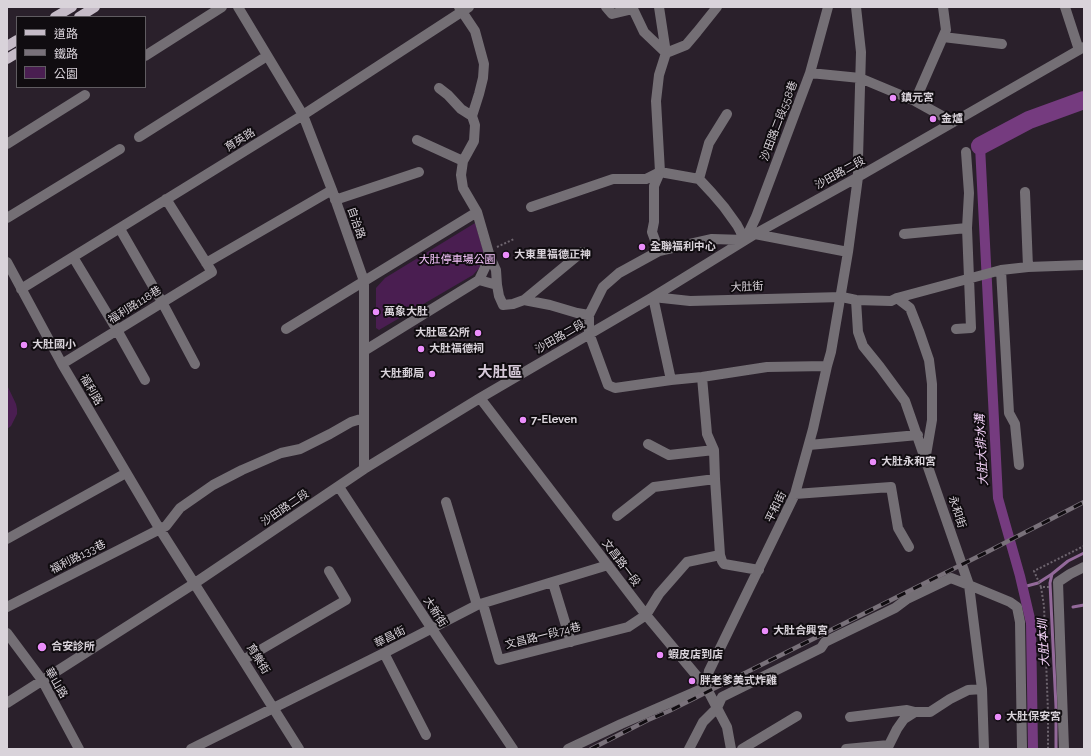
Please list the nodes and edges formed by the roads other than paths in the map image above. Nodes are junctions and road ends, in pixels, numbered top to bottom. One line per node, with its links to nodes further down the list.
1 (72, 7): 13 (main road)
2 (95, 7): 14 (main road)
3 (222, 7): 22 (street)
4 (238, 7): 23 (street, 自治路)
5 (606, 7): 20 (street)
6 (659, 7): 20 (street)
7 (716, 7): 20 (street)
8 (828, 7): 25 (street, 沙田路二段558巷)
9 (856, 7): 26 (street, 平和街)
10 (943, 7): 15 (street)
11 (1065, 7): 19 (street)
12 (463, 9): 31 (street, 育英路); 32 (street)
13 (57, 16)
14 (81, 16)
15 (943, 37): 17 (street); 29 (street)
16 (16, 41): 18 (main road)
17 (1002, 44)
18 (7, 46)
19 (1081, 49): 33 (street, 沙田路二段)
20 (666, 53): 41 (street)
21 (16, 54): 24 (main road)
22 (146, 55)
23 (267, 56): 31 (street, 自治路); 34 (street)
24 (7, 59)
25 (810, 73): 26 (street); 54 (street, 沙田路二段558巷)
26 (860, 78): 29 (street); 42 (street, 平和街)
27 (439, 88): 32 (street)
28 (85, 95): 36 (street)
29 (915, 100): 33 (street)
30 (727, 114): 43 (street)
31 (303, 115): 45 (street, 自治路); 46 (street, 育英路)
32 (472, 116): 39 (street)
33 (954, 122): 42 (street, 沙田路二段)
34 (139, 136)
35 (417, 140): 39 (street)
36 (7, 144)
37 (120, 148): 49 (street)
38 (966, 152): 50 (street)
39 (463, 161): 48 (street)
40 (419, 172): 45 (street)
41 (660, 172): 43 (street); 47 (street); 55 (street)
42 (858, 177): 52 (street, 沙田路二段); 57 (street, 平和街)
43 (699, 180): 54 (street)
44 (1025, 192): 63 (street)
45 (334, 195): 61 (street); 67 (street, 自治路)
46 (166, 199): 51 (street, 育英路); 61 (street)
47 (531, 207)
48 (477, 212): 58 (street); 67 (street)
49 (7, 218)
50 (967, 228): 53 (street); 65 (street)
51 (120, 229): 59 (street, 育英路); 75 (street)
52 (755, 234): 54 (street, 沙田路二段); 57 (street)
53 (904, 234)
54 (745, 240): 55 (street); 71 (street, 沙田路二段)
55 (659, 251): 76 (street)
56 (582, 252): 73 (street)
57 (848, 252): 70 (street, 平和街)
58 (489, 254): 66 (street); 68 (street)
59 (73, 257): 69 (street, 育英路); 79 (street)
60 (7, 262): 69 (street, 福利路)
61 (206, 263): 75 (street, 福利路118巷)
62 (1084, 265): 63 (street)
63 (1028, 267): 64 (street)
64 (1001, 270): 65 (street); 95 (street)
65 (969, 279): 72 (street); 78 (street)
66 (479, 280): 68 (street); 81 (street)
67 (364, 281): 77 (street); 81 (street, 自治路)
68 (497, 285): 73 (street)
69 (22, 289): 82 (street, 福利路)
70 (842, 296): 71 (street, 大肚街); 74 (street); 84 (street, 平和街)
71 (653, 297): 80 (street, 沙田路二段); 87 (street)
72 (897, 298): 74 (street); 94 (street)
73 (524, 300): 76 (street)
74 (856, 300): 90 (street, 永和街)
75 (162, 302): 79 (street, 福利路118巷); 83 (street)
76 (588, 314): 80 (street)
77 (286, 329)
78 (956, 329)
79 (117, 330): 82 (street, 福利路118巷); 86 (street)
80 (589, 333): 87 (street); 88 (street, 沙田路二段)
81 (364, 351): 89 (street, 自治路)
82 (62, 364): 97 (street, 福利路)
83 (195, 364)
84 (826, 366): 85 (street); 92 (street, 平和街)
85 (702, 377): 87 (street); 93 (street)
86 (145, 380)
87 (671, 380)
88 (480, 398): 96 (street, 沙田路二段); 107 (street, 文昌路一段)
89 (364, 418): 96 (street, 自治路); 103 (street)
90 (918, 436): 92 (street); 94 (street, 永和街)
91 (648, 444): 93 (street)
92 (809, 446): 100 (street, 平和街)
93 (714, 450): 98 (street)
94 (926, 457): 113 (street, 永和街)
95 (1019, 464)
96 (364, 469): 99 (street, 沙田路二段)
97 (126, 473): 103 (street, 福利路); 104 (street)
98 (715, 479): 102 (street); 106 (street)
99 (339, 486): 111 (street, 沙田路二段); 117 (street, 大新街)
100 (795, 494): 105 (street); 109 (street, 平和街)
101 (446, 502): 114 (street)
102 (617, 516)
103 (159, 528): 111 (street, 福利路); 115 (street, 福利路133巷)
104 (7, 539)
105 (909, 547)
106 (720, 555): 109 (street); 116 (street)
107 (608, 565): 112 (street, 華昌街); 116 (street, 文昌路一段)
108 (1084, 567): 144 (street)
109 (758, 570): 123 (street, 平和街)
110 (329, 571): 121 (street)
111 (195, 583): 121 (street, 育樂街); 122 (street, 沙田路二段)
112 (553, 583): 114 (street, 華昌街); 119 (street)
113 (969, 585): 124 (street, 永和街); 127 (street); 143 (street)
114 (480, 604): 117 (street, 華昌街); 119 (street, 文昌路一段74巷)
115 (7, 607)
116 (646, 615): 119 (street, 文昌路一段74巷); 123 (street, 文昌路一段)
117 (432, 629): 120 (street, 華昌街); 136 (street, 大新街)
118 (7, 632): 122 (street, 華山路)
119 (571, 642)
120 (384, 653): 126 (street, 華昌街); 131 (street)
121 (244, 660): 126 (street, 育樂街)
122 (42, 680): 125 (street, 沙田路二段); 133 (street, 華山路)
123 (706, 686): 127 (street, 文昌路一段); 137 (street)
124 (982, 689): 128 (street); 142 (street, 永和街)
125 (7, 703)
126 (274, 708): 134 (street, 華昌街); 135 (street, 育樂街)
127 (716, 708): 138 (street); 139 (street, 文昌路一段)
128 (915, 712): 130 (street); 132 (street)
129 (797, 716): 140 (street)
130 (850, 716)
131 (426, 735)
132 (888, 747): 141 (street)
133 (78, 749)
134 (191, 749)
135 (299, 749)
136 (512, 749)
137 (568, 749)
138 (689, 749)
139 (731, 749)
140 (742, 749)
141 (846, 749)
142 (984, 749)
143 (1022, 749)
144 (1064, 749)

